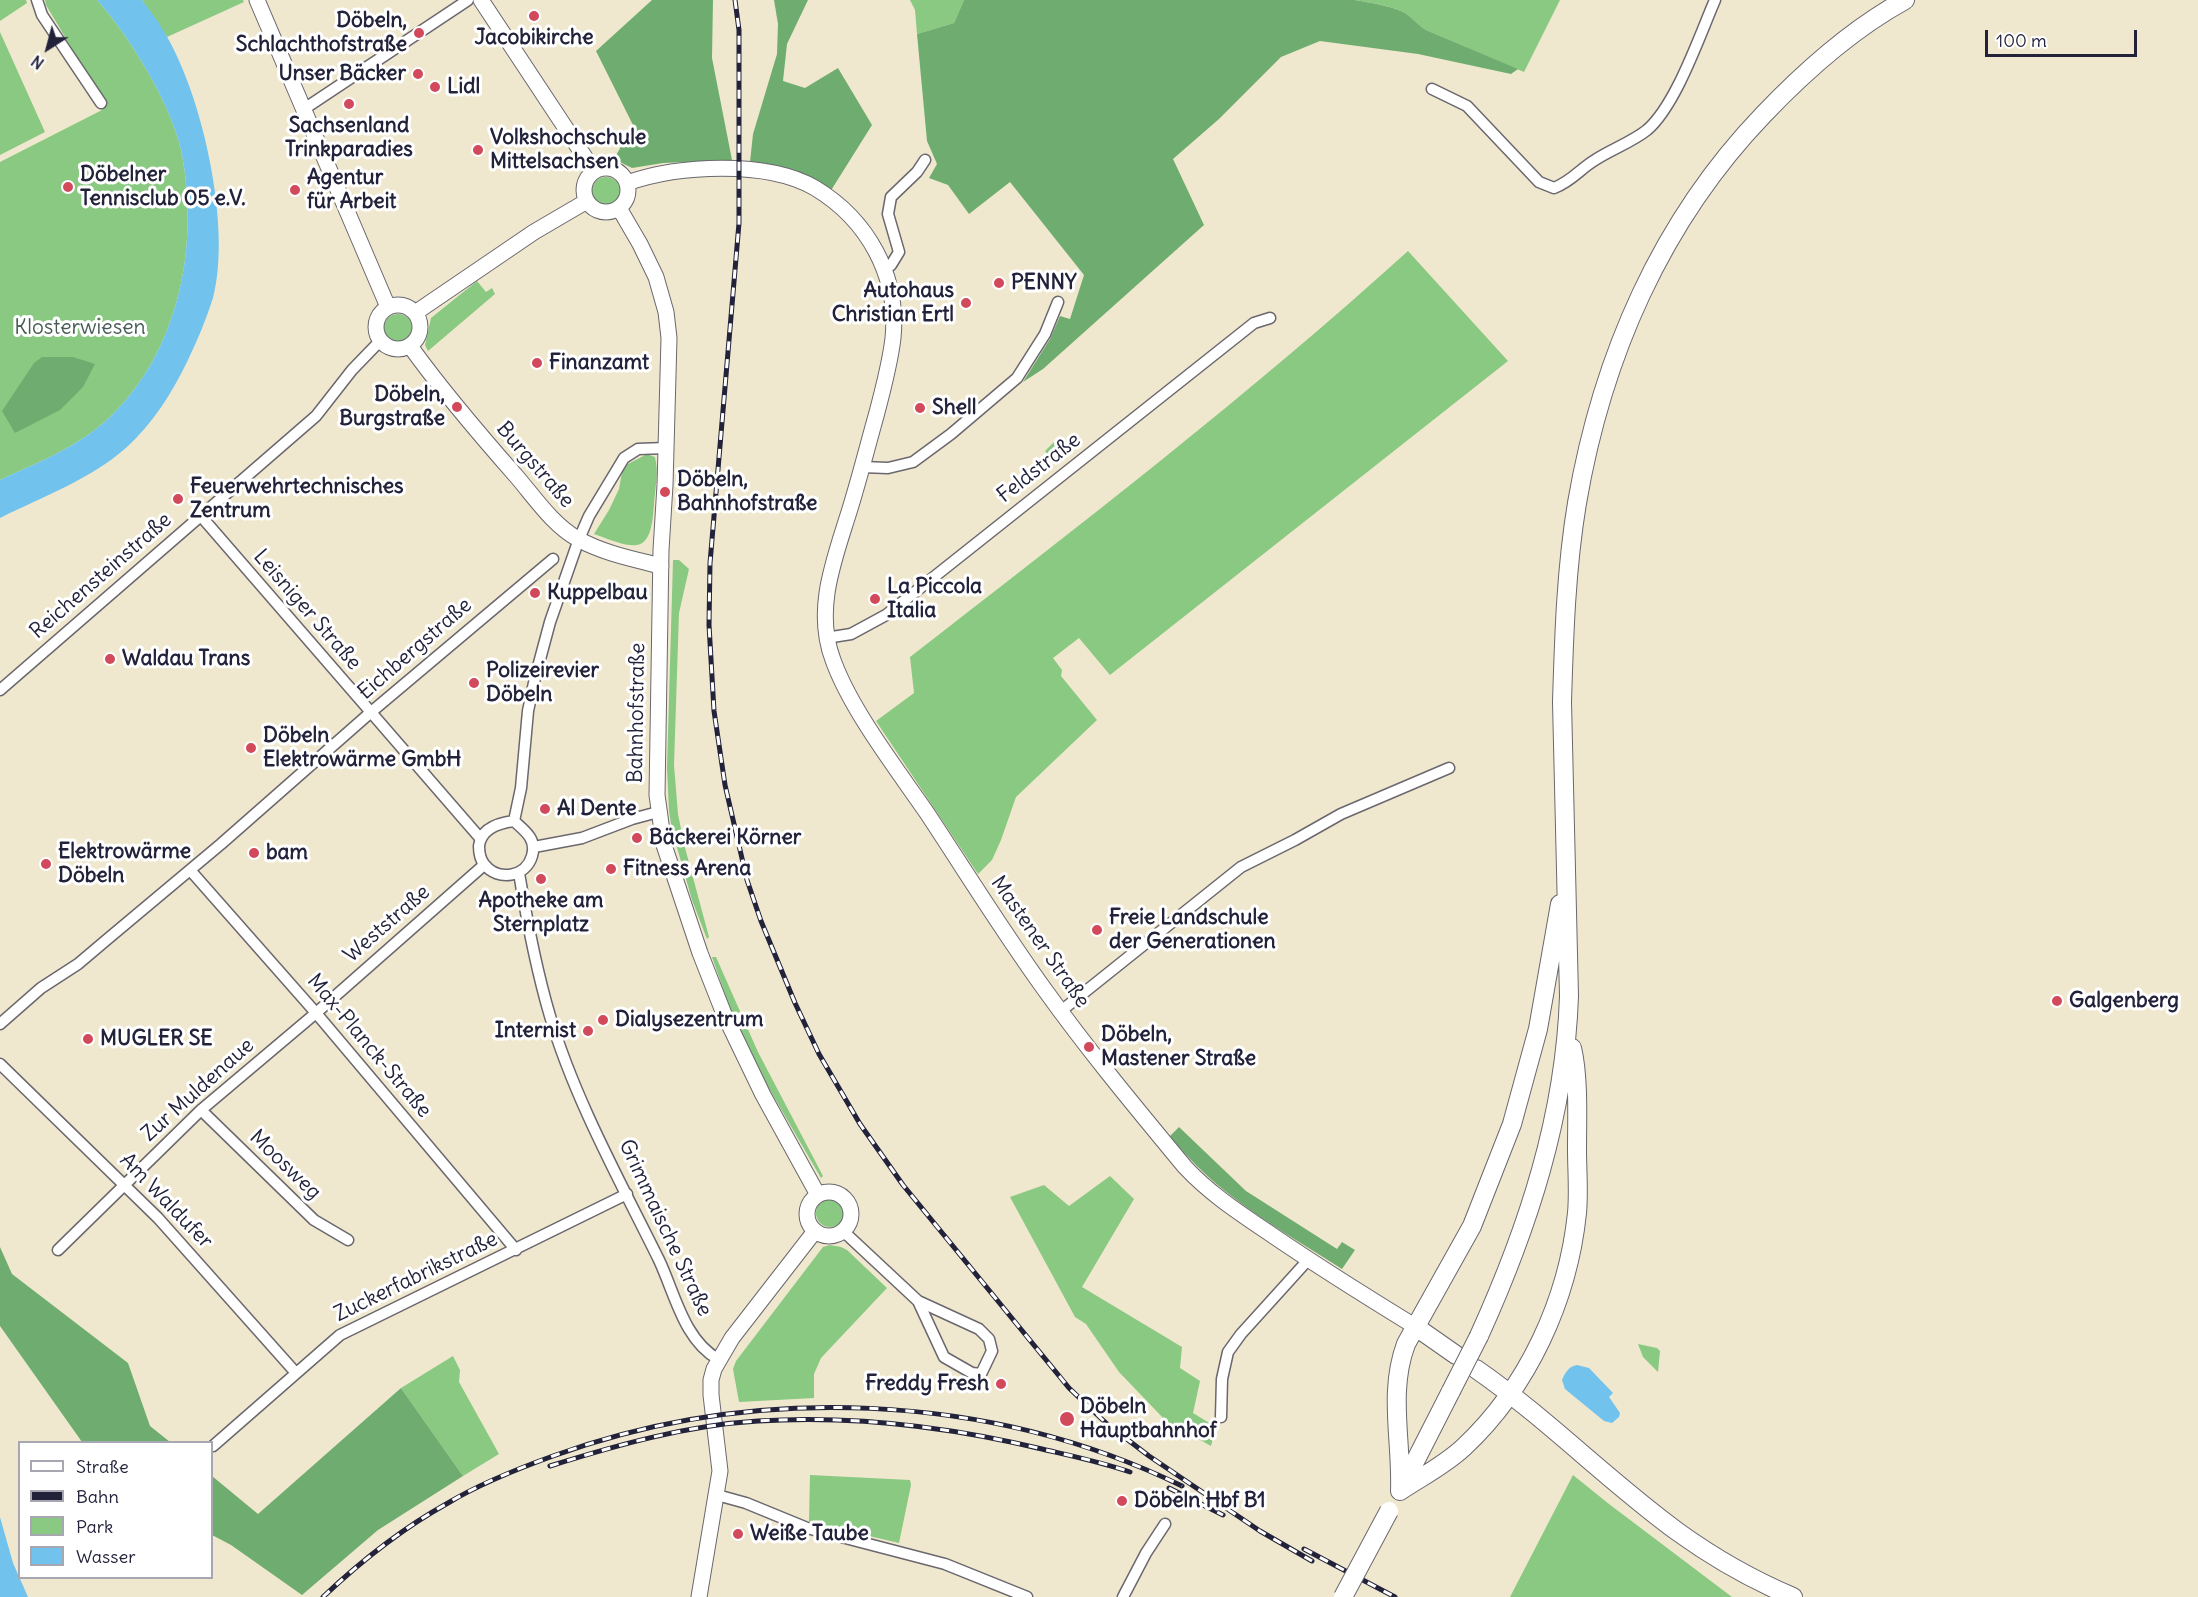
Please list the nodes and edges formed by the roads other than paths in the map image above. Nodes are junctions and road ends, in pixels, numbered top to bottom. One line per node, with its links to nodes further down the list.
1 (37, 0): 8 (street)
2 (257, 0): 9 (main road)
3 (468, 0): 9 (street)
4 (481, 0): 11 (main road)
5 (1716, 0): 7 (street)
6 (1905, 0): 39 (main road)
7 (1432, 89)
8 (101, 103)
9 (304, 109): 17 (main road)
10 (925, 160): 15 (street)
11 (594, 171): 12 (main road); 13 (main road)
12 (627, 183): 14 (main road); 15 (main road, Mastener Straße)
13 (587, 201): 14 (main road); 18 (main road)
14 (620, 208): 22 (main road, Bahnhofstraße)
15 (885, 270): 23 (main road, Mastener Straße)
16 (1058, 302): 23 (street)
17 (388, 307): 18 (main road); 20 (main road)
18 (415, 313): 21 (main road)
19 (1270, 318): 28 (street, Feldstraße)
20 (380, 341): 21 (main road); 24 (street, Reichensteinstraße)
21 (410, 346): 25 (main road, Burgstraße)
22 (666, 448): 25 (street); 27 (main road, Bahnhofstraße)
23 (862, 466): 28 (main road, Mastener Straße)
24 (200, 515): 29 (street, Reichensteinstraße); 30 (street, Leisniger Straße)
25 (579, 539): 27 (main road, Burgstraße); 33 (street)
26 (553, 559): 30 (street, Eichbergstraße)
27 (661, 566): 32 (main road, Bahnhofstraße)
28 (826, 638): 40 (main road, Mastener Straße)
29 (0, 690)
30 (370, 713): 34 (street, Leisniger Straße); 37 (street, Eichbergstraße)
31 (1449, 768): 40 (street)
32 (658, 812): 35 (street); 48 (main road, Bahnhofstraße)
33 (514, 821): 34 (street); 35 (street)
34 (480, 838): 36 (street)
35 (534, 847): 38 (street)
36 (484, 864): 38 (street); 41 (street, Weststraße)
37 (190, 870): 41 (street, Max-Planck-Straße); 42 (street, Eichbergstraße)
38 (519, 873): 47 (street, Grimmaische Straße)
39 (1566, 880): 43 (main road); 56 (main road)
40 (1061, 1011): 54 (main road, Mastener Straße)
41 (316, 1013): 45 (street, Zur Muldenaue); 53 (street, Max-Planck-Straße)
42 (0, 1024)
43 (1568, 1029): 61 (main road); 64 (main road, bridge)
44 (0, 1064): 46 (street, Am Waldufer)
45 (201, 1110): 46 (street, Zur Muldenaue); 51 (street, Moosweg)
46 (124, 1185): 52 (street, Zur Muldenaue); 60 (street, Am Waldufer)
47 (627, 1194): 53 (street, Zuckerfabrikstraße); 58 (street, Grimmaische Straße)
48 (818, 1195): 49 (main road); 50 (main road)
49 (815, 1231): 50 (main road); 58 (main road)
50 (843, 1231): 55 (street)
51 (348, 1240)
52 (58, 1250)
53 (516, 1250): 60 (street, Zuckerfabrikstraße)
54 (1308, 1260): 56 (main road, Mastener Straße); 62 (street)
55 (918, 1301): 55 (street)
56 (1416, 1327): 57 (main road); 64 (main road)
57 (1456, 1355)
58 (718, 1359): 65 (main road)
59 (1476, 1369): 61 (main road)
60 (296, 1373): 63 (street, Zuckerfabrikstraße)
61 (1510, 1392): 64 (main road); 71 (main road)
62 (1221, 1417)
63 (213, 1446)
64 (1400, 1491): 70 (main road, bridge)
65 (717, 1495): 67 (main road); 68 (street)
66 (1165, 1524): 69 (street)
67 (699, 1597)
68 (1027, 1597)
69 (1123, 1597)
70 (1343, 1597)
71 (1793, 1597)

